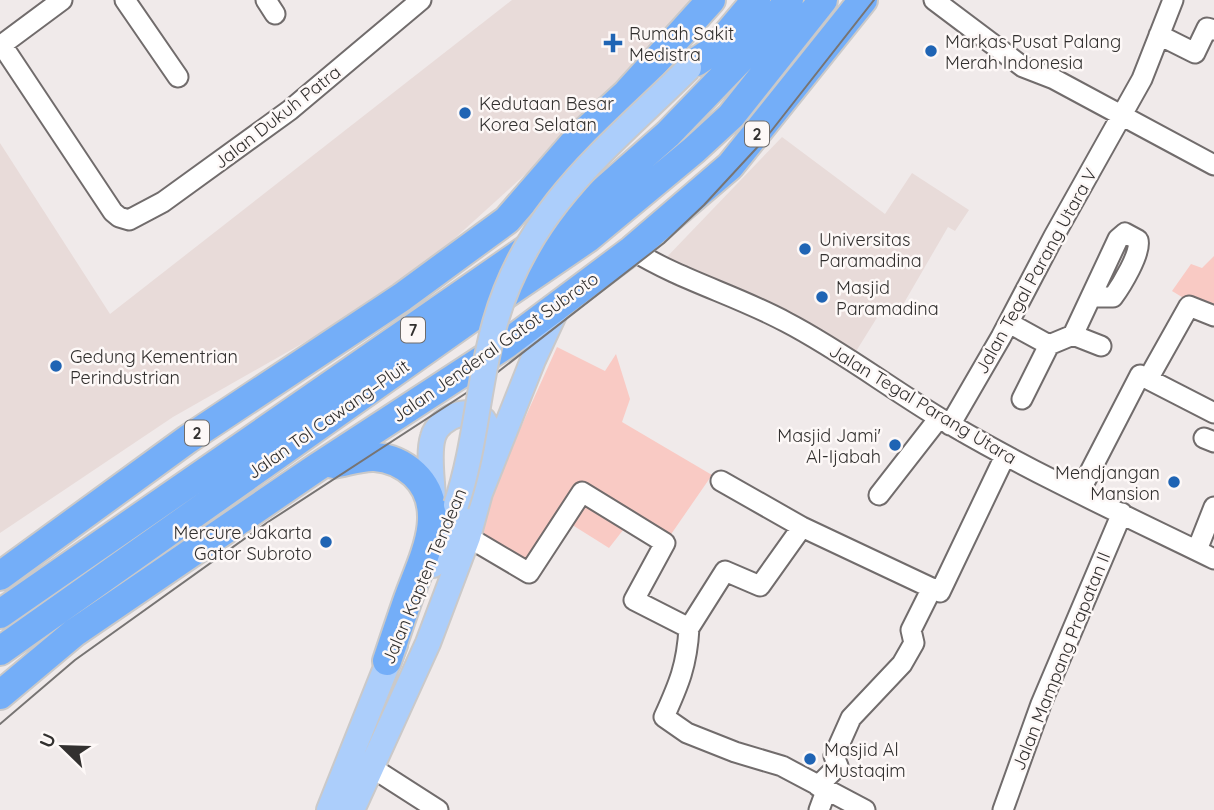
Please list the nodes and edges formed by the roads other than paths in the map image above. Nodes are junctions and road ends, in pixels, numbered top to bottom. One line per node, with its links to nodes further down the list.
1 (62, 0): 15 (street)
2 (125, 0): 17 (street)
3 (421, 0): 15 (street, Jalan Dukuh Patra)
4 (711, 0): 21 (highway, 2)
5 (743, 0): 16 (main road)
6 (756, 0): 16 (highway)
7 (768, 0): 21 (highway)
8 (789, 0): 48 (highway, Jalan Tol Cawang–Pluit / 7)
9 (823, 0): 18 (highway, Jalan Tol Cawang–Pluit / 7)
10 (863, 0): 22 (highway, Jalan Jenderal Gatot Subroto / 2)
11 (934, 0): 19 (street)
12 (1173, 0): 14 (street, Jalan Tegal Parang Utara V)
13 (1214, 30): 14 (street)
14 (1159, 35): 19 (street, Jalan Tegal Parang Utara V)
15 (1, 46)
16 (692, 65): 52 (main road, Jalan Kapten Tendean, bridge)
17 (178, 77)
18 (730, 116): 35 (highway); 51 (highway, Jalan Tol Cawang–Pluit / 7)
19 (1121, 117): 20 (street); 26 (street, Jalan Tegal Parang Utara V)
20 (1214, 165)
21 (507, 220): 46 (highway, 2)
22 (632, 250): 24 (highway, Jalan Jenderal Gatot Subroto / 2); 33 (street, Jalan Tegal Parang Utara)
23 (1092, 297): 27 (street)
24 (558, 306): 35 (highway, Jalan Jenderal Gatot Subroto / 2); 37 (main road, Jalan Kapten Tendean)
25 (1214, 316): 30 (street)
26 (1009, 324): 28 (street); 33 (street, Jalan Tegal Parang Utara V)
27 (1073, 335): 28 (street); 29 (street)
28 (1049, 345): 31 (street)
29 (1101, 345)
30 (1148, 379): 32 (street); 38 (street)
31 (1022, 399)
32 (1214, 413)
33 (944, 421): 34 (street, Jalan Tegal Parang Utara); 39 (street, Jalan Tegal Parang Utara V)
34 (1005, 456): 38 (street, Jalan Tegal Parang Utara); 47 (street)
35 (324, 462): 41 (highway); 50 (highway, Jalan Jenderal Gatot Subroto / 2)
36 (721, 481): 43 (street)
37 (480, 493): 41 (main road); 44 (main road, Jalan Kapten Tendean)
38 (1079, 493): 42 (street, Jalan Tegal Parang Utara)
39 (879, 495)
40 (1214, 507): 45 (street)
41 (433, 509): 52 (highway)
42 (1122, 513): 45 (street, Jalan Tegal Parang Utara); 62 (street, Jalan Mampang Prapatan II)
43 (802, 527): 47 (street); 49 (street)
44 (468, 537): 49 (street); 55 (main road, Jalan Kapten Tendean)
45 (1205, 554)
46 (0, 576)
47 (932, 588): 56 (street)
48 (0, 614)
49 (689, 628): 56 (street)
50 (74, 633): 53 (highway, Jalan Jenderal Gatot Subroto / 2); 54 (highway, Jalan Jenderal Gatot Subroto / 2)
51 (0, 650)
52 (387, 661): 57 (main road, Jalan Kapten Tendean)
53 (0, 676)
54 (0, 695)
55 (372, 767): 58 (main road, Jalan Kapten Tendean); 59 (street)
56 (822, 788): 60 (street); 61 (street)
57 (329, 810)
58 (352, 810)
59 (438, 810)
60 (819, 810)
61 (865, 810)
62 (1003, 810)

